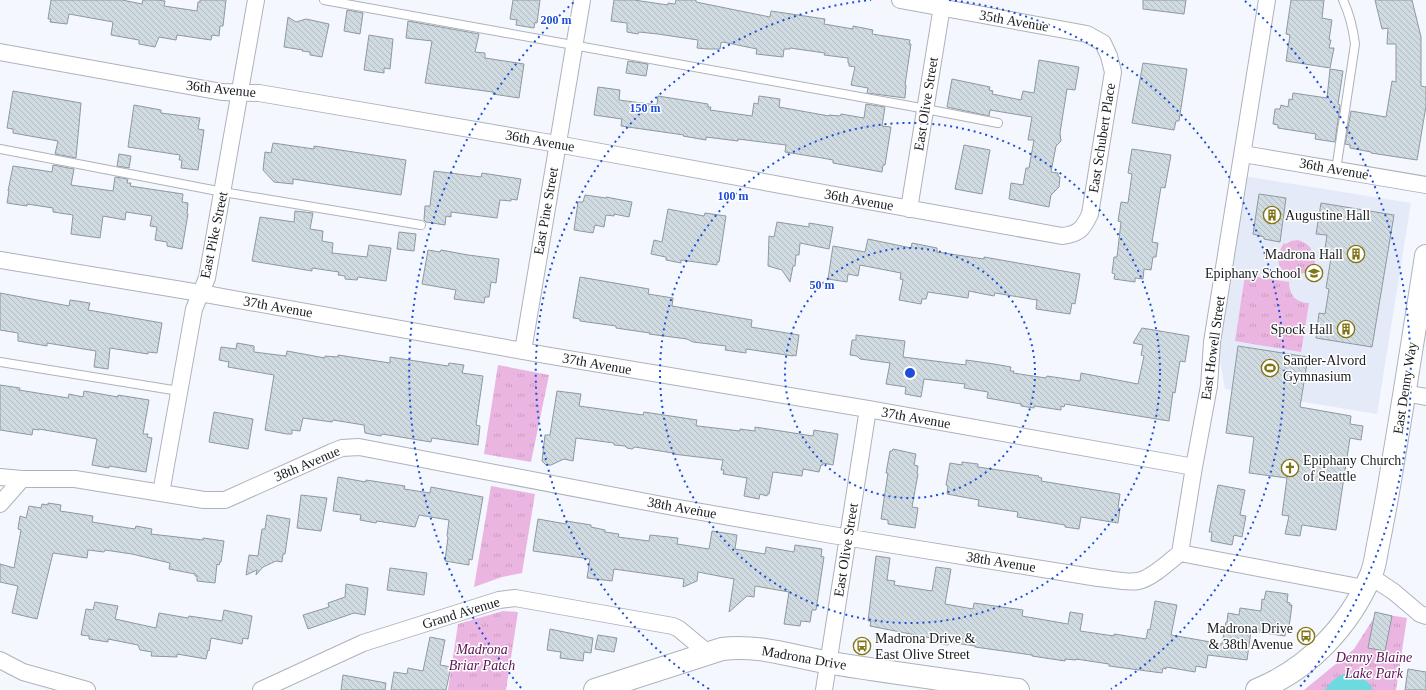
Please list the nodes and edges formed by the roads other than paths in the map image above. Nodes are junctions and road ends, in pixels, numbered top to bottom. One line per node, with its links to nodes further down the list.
1 (256, 0): 11 (street, East Pike Street)
2 (324, 0): 9 (lane)
3 (582, 0): 9 (street, East Pine Street)
4 (900, 0): 7 (street, 35th Avenue)
5 (1267, 0): 16 (street, East Howell Street)
6 (1342, 0): 17 (lane)
7 (942, 4): 8 (street, 35th Avenue); 12 (street, East Olive Street)
8 (1103, 43): 22 (street, East Schubert Place)
9 (574, 45): 12 (lane); 14 (street, East Pine Street)
10 (0, 52): 11 (street, 36th Avenue)
11 (240, 92): 14 (street, 36th Avenue); 19 (street, East Pike Street)
12 (925, 109): 13 (lane); 20 (street, East Olive Street)
13 (998, 123)
14 (557, 144): 20 (street, 36th Avenue); 26 (street, East Pine Street)
15 (0, 149): 19 (lane)
16 (1243, 154): 17 (street, 36th Avenue); 32 (street, East Howell Street)
17 (1336, 170): 18 (street, 36th Avenue)
18 (1426, 185)
19 (223, 192): 21 (lane); 25 (street, East Pike Street)
20 (909, 209): 22 (street, 36th Avenue)
21 (421, 225)
22 (1079, 231)
23 (1426, 256): 29 (street, East Denny Way)
24 (0, 260): 25 (street, 37th Avenue)
25 (200, 293): 26 (street, 37th Avenue); 28 (street, East Pike Street)
26 (523, 351): 31 (street, 37th Avenue)
27 (0, 362): 28 (lane)
28 (179, 392): 35 (street, East Pike Street)
29 (1404, 393): 30 (street); 39 (street, East Denny Way)
30 (1426, 397)
31 (868, 409): 32 (street, 37th Avenue); 37 (street, East Olive Street)
32 (1194, 467): 38 (street, East Howell Street)
33 (0, 477): 34 (street, 38th Avenue)
34 (22, 479): 35 (street, 38th Avenue); 36 (street)
35 (161, 493): 37 (street, 38th Avenue)
36 (0, 504)
37 (848, 538): 38 (street, 38th Avenue); 43 (street, East Olive Street)
38 (1180, 553): 39 (street)
39 (1367, 582): 40 (street); 44 (street)
40 (1426, 616)
41 (709, 654): 43 (street, Madrona Drive); 46 (street, Grand Avenue); 47 (street, Madrona Drive)
42 (0, 660): 45 (street)
43 (829, 663): 48 (street, East Olive Street); 49 (street, Madrona Drive)
44 (1265, 689)
45 (87, 690)
46 (261, 690)
47 (595, 690)
48 (824, 690)
49 (1018, 690)

